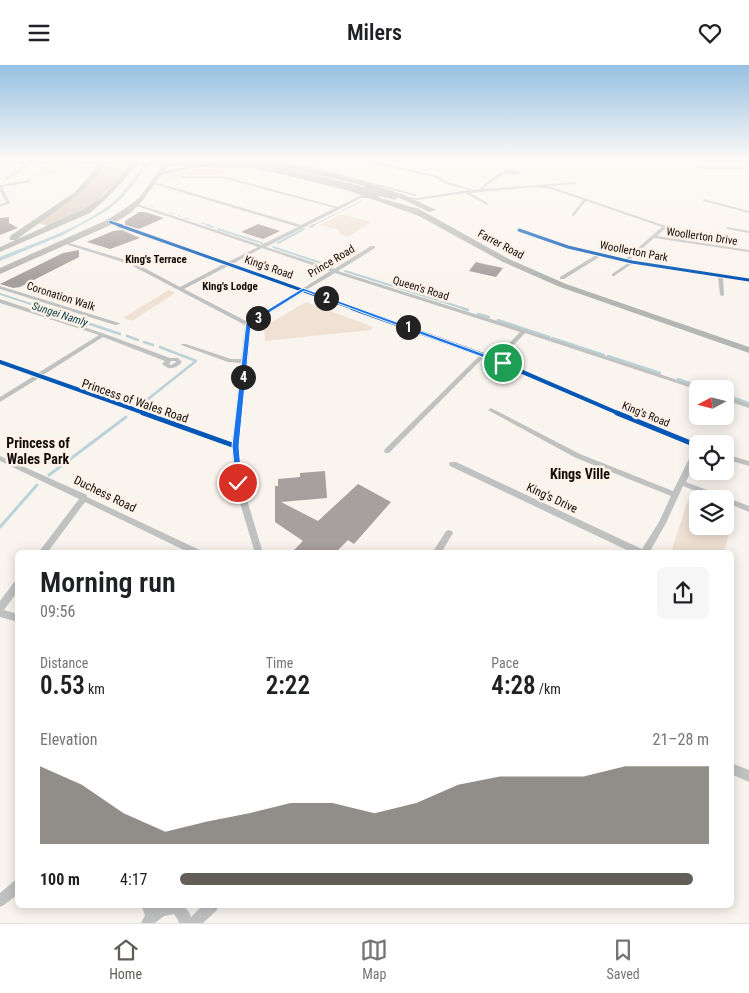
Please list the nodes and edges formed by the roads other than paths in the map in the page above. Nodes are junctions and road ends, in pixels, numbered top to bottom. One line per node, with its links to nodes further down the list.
1 (6, 199): 18 (street)
2 (69, 199): 31 (highway)
3 (103, 199): 34 (highway)
4 (131, 199): 40 (highway)
5 (140, 199): 16 (highway)
6 (209, 199): 25 (street)
7 (304, 199): 19 (street)
8 (353, 199): 19 (street)
9 (388, 199): 20 (highway)
10 (400, 199): 23 (highway, Farrer Road, bridge)
11 (415, 199): 20 (highway)
12 (427, 199): 20 (street)
13 (477, 199): 17 (street)
14 (585, 200): 22 (street); 29 (street, Woollerton Drive)
15 (704, 200): 21 (street)
16 (136, 205): 24 (highway); 32 (street, Queen's Road)
17 (487, 205)
18 (0, 206)
19 (338, 208): 25 (street)
20 (425, 211): 23 (highway); 57 (highway, Farrer Road)
21 (749, 212)
22 (573, 215)
23 (447, 221): 44 (highway, Farrer Road)
24 (110, 222): 30 (highway); 39 (street, King's Road)
25 (303, 227): 32 (street)
26 (728, 228): 28 (street)
27 (519, 230): 36 (street, Woollerton Park)
28 (749, 232)
29 (653, 237): 35 (street, Woollerton Drive); 37 (street, Woollerton Drive)
30 (64, 243): 40 (highway); 47 (street)
31 (0, 245)
32 (263, 247): 39 (street); 41 (street, Queen's Road)
33 (373, 247): 41 (street, Prince Road)
34 (0, 250)
35 (749, 251)
36 (599, 255): 37 (street, Woollerton Park); 44 (street, Woollerton Park)
37 (626, 261): 38 (street, Woollerton Park)
38 (632, 262): 42 (street, Woollerton Park); 43 (street, Woollerton Park)
39 (230, 264): 47 (street); 48 (street, King's Road)
40 (0, 270)
41 (334, 271): 48 (street, Prince Road); 53 (street, Queen's Road)
42 (614, 275)
43 (720, 275): 45 (street, Woollerton Park); 49 (street)
44 (562, 278): 55 (highway, Farrer Road)
45 (749, 280)
46 (0, 287): 52 (street, Coronation Walk)
47 (180, 288): 51 (street)
48 (303, 289): 51 (street, Prince Road); 58 (street, King's Road)
49 (722, 295)
50 (0, 301): 54 (street)
51 (248, 323): 61 (street)
52 (117, 325)
53 (524, 331): 60 (street); 64 (street, Queen's Road)
54 (102, 335): 59 (street); 63 (street)
55 (749, 341)
56 (184, 345): 61 (street)
57 (749, 350)
58 (483, 355): 60 (street, King's Road); 71 (street)
59 (169, 360)
60 (497, 360): 69 (street, King's Road)
61 (245, 361): 70 (street)
62 (0, 362): 63 (street, Princess of Wales Road)
63 (37, 377): 66 (street); 70 (street, Princess of Wales Road)
64 (689, 385)
65 (734, 400): 67 (street)
66 (0, 401)
67 (749, 406)
68 (491, 410): 79 (street)
69 (689, 443)
70 (235, 446): 86 (street)
71 (387, 451)
72 (734, 458): 75 (street)
73 (2, 462): 80 (street, Duchess Road)
74 (453, 464): 88 (street, King's Drive)
75 (749, 464)
76 (689, 467): 77 (street, King's Drive)
77 (682, 483): 78 (street); 79 (street, King's Drive)
78 (700, 490)
79 (675, 495): 89 (street, King's Drive)
80 (84, 497): 84 (street); 85 (street, Duchess Road)
81 (734, 503): 82 (street)
82 (749, 509)
83 (449, 533): 87 (street)
84 (44, 550)
85 (193, 550)
86 (257, 550)
87 (438, 550)
88 (637, 550)
89 (645, 550)
90 (15, 588): 91 (street)
91 (0, 608)
92 (0, 613): 93 (street)
93 (15, 617)
94 (734, 769): 95 (street)
95 (749, 776)
96 (15, 888): 97 (street)
97 (0, 901)
98 (163, 908): 101 (street)
99 (177, 908): 102 (street)
100 (209, 908): 103 (street)
101 (149, 914)
102 (185, 923)
103 (194, 923)

